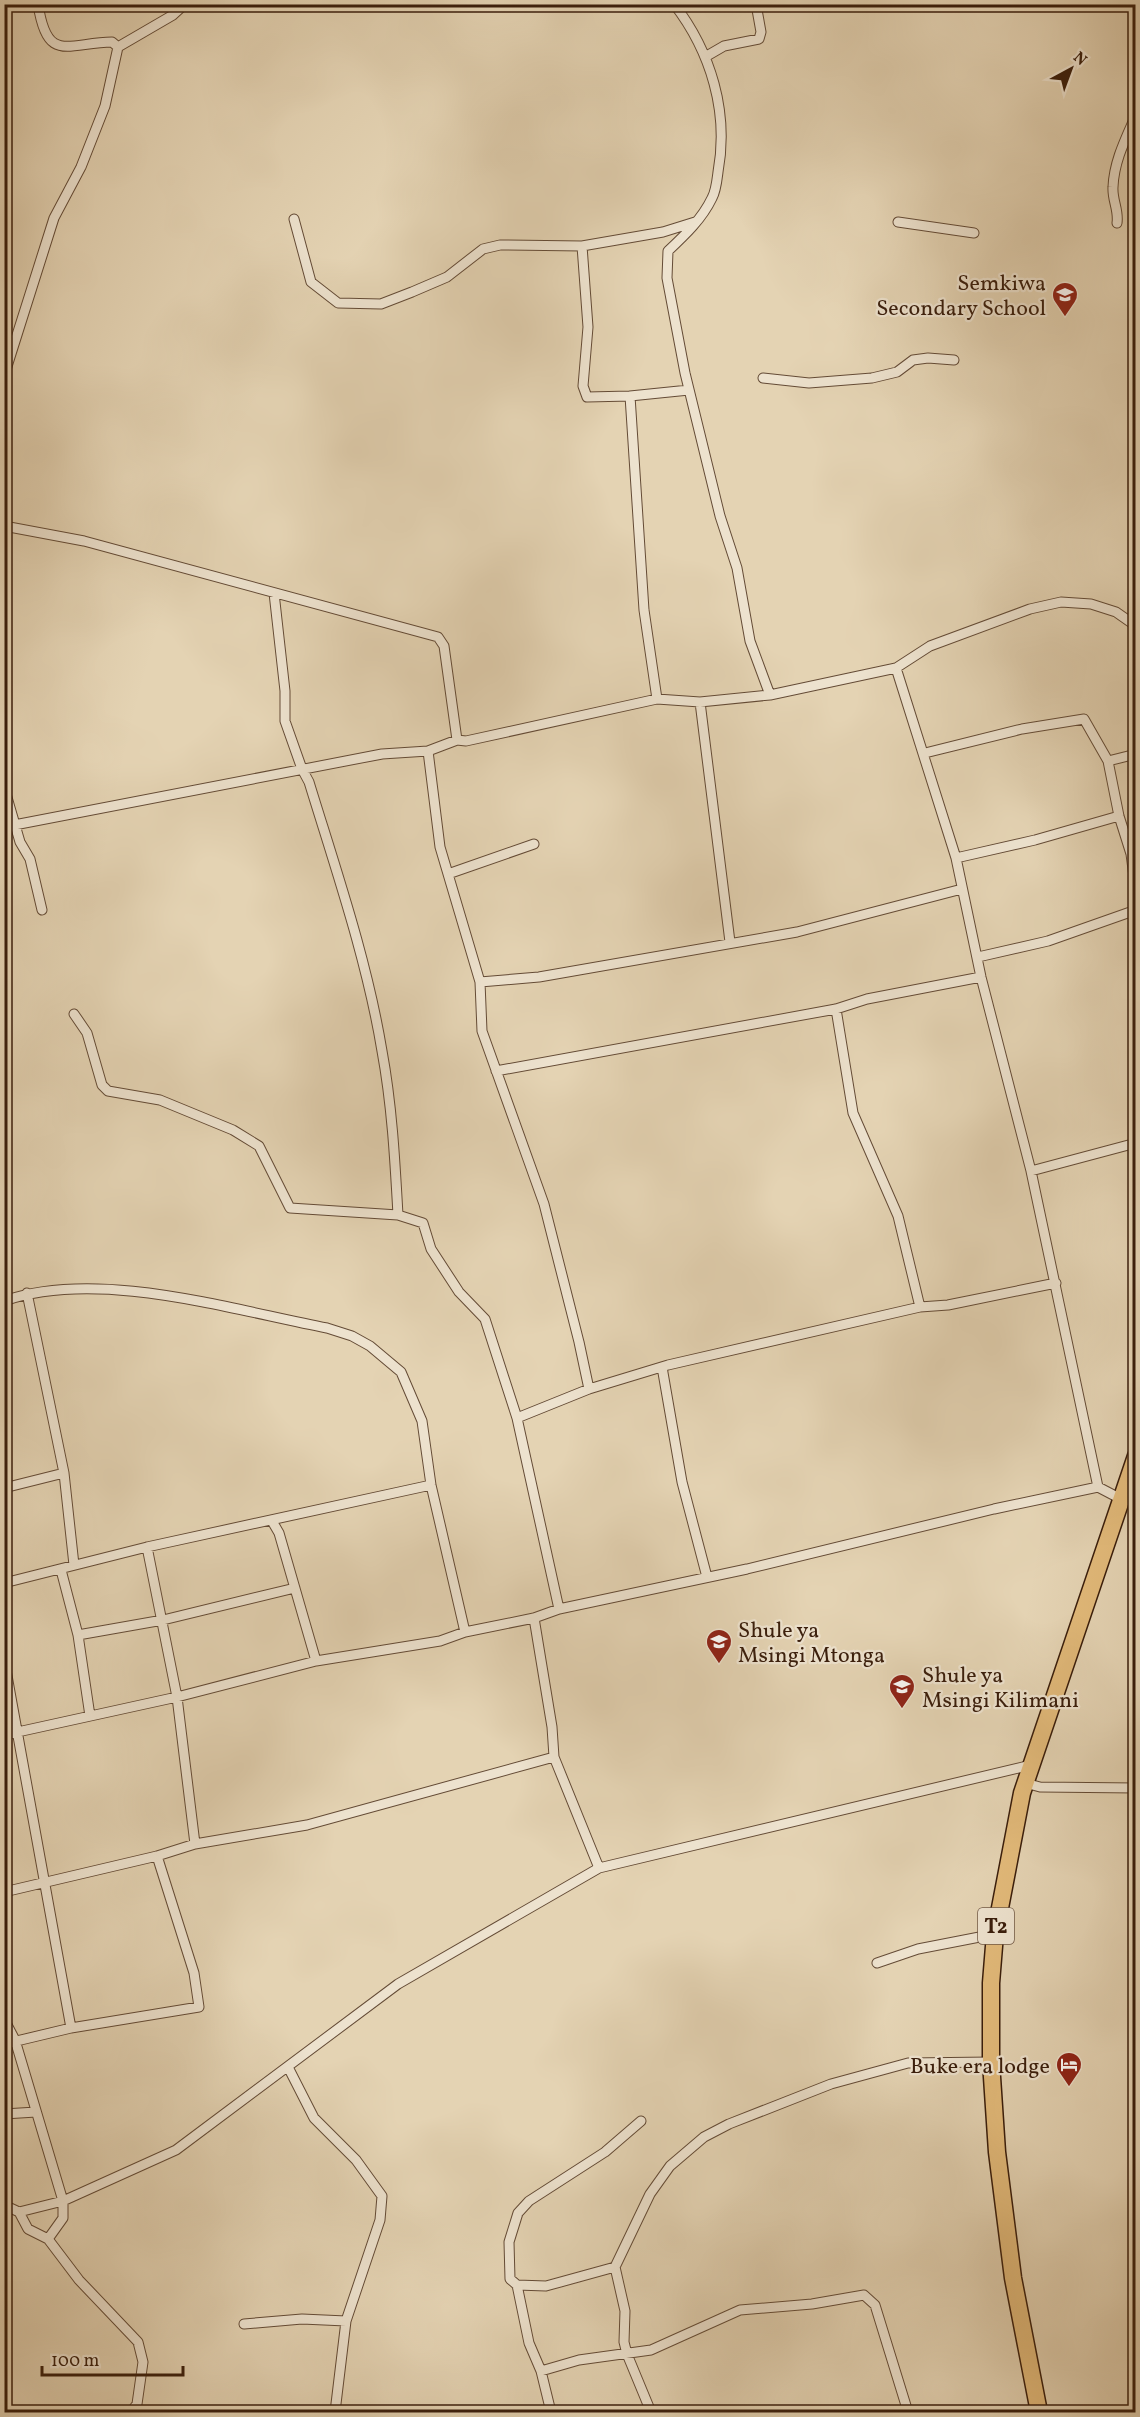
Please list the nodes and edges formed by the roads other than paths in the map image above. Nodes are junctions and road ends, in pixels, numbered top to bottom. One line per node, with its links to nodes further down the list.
1 (38, 4): 5 (street)
2 (185, 4): 5 (street)
3 (674, 4): 6 (street)
4 (756, 4): 6 (street)
5 (118, 47): 15 (street)
6 (705, 57): 9 (street)
7 (1136, 115): 11 (street)
8 (294, 219): 13 (street)
9 (698, 221): 13 (street); 17 (street)
10 (898, 222): 12 (street)
11 (1117, 223)
12 (974, 233)
13 (582, 246): 18 (street)
14 (954, 360): 16 (street)
15 (4, 376)
16 (763, 378)
17 (689, 390): 18 (street); 23 (street)
18 (630, 396): 24 (street)
19 (4, 526): 20 (street)
20 (274, 593): 26 (street); 31 (street)
21 (1136, 626): 22 (street)
22 (896, 668): 23 (street); 28 (street)
23 (770, 695): 25 (street)
24 (657, 699): 25 (street); 26 (street)
25 (700, 702): 44 (street)
26 (457, 740): 27 (street)
27 (428, 751): 31 (street); 39 (street)
28 (925, 753): 30 (street); 38 (street)
29 (1136, 754): 30 (street)
30 (1108, 761): 33 (street)
31 (302, 769): 34 (street); 53 (street)
32 (4, 787): 34 (street)
33 (1119, 816): 37 (street); 38 (street)
34 (15, 825): 35 (street); 42 (street)
35 (4, 827)
36 (534, 844): 39 (street)
37 (1133, 853): 41 (street)
38 (956, 858): 40 (street)
39 (448, 874): 47 (street)
40 (962, 889): 44 (street); 45 (street)
41 (1136, 892)
42 (42, 910)
43 (1136, 910): 45 (street)
44 (730, 942): 47 (street)
45 (978, 957): 46 (street)
46 (981, 977): 48 (street); 52 (street)
47 (480, 982): 50 (street)
48 (836, 1009): 50 (street); 57 (street)
49 (74, 1014): 53 (street)
50 (496, 1071): 59 (street)
51 (1136, 1143): 52 (street)
52 (1031, 1171): 54 (street)
53 (398, 1215): 60 (street)
54 (1056, 1283): 57 (street); 64 (street)
55 (27, 1293): 56 (street); 62 (street); 63 (street)
56 (4, 1301)
57 (920, 1307): 58 (street)
58 (662, 1367): 59 (street); 71 (street)
59 (589, 1389): 60 (street)
60 (517, 1418): 74 (street)
61 (1136, 1456): 66 (highway, T2)
62 (64, 1473): 65 (street); 69 (street)
63 (431, 1485): 67 (street); 77 (street)
64 (1098, 1487): 66 (street); 71 (street)
65 (4, 1488)
66 (1121, 1499): 86 (highway, T2)
67 (272, 1521): 68 (street); 73 (street)
68 (147, 1546): 69 (street); 76 (street)
69 (74, 1565): 70 (street)
70 (61, 1570): 72 (street); 78 (street)
71 (707, 1577): 74 (street)
72 (4, 1583)
73 (295, 1588): 76 (street); 80 (street)
74 (559, 1609): 75 (street)
75 (534, 1618): 77 (street); 85 (street)
76 (163, 1620): 78 (street); 81 (street)
77 (465, 1632): 80 (street)
78 (78, 1635): 82 (street)
79 (4, 1659): 83 (street)
80 (316, 1661): 81 (street)
81 (177, 1697): 82 (street); 89 (street)
82 (90, 1716): 83 (street)
83 (18, 1732): 84 (street); 92 (street)
84 (4, 1735)
85 (554, 1757): 89 (street); 91 (street)
86 (1031, 1765): 87 (highway, T2); 91 (street)
87 (1025, 1783): 88 (street); 94 (highway, T2)
88 (1136, 1788)
89 (195, 1844): 90 (street)
90 (157, 1856): 92 (street); 97 (street)
91 (599, 1868): 101 (street)
92 (46, 1881): 93 (street); 97 (street)
93 (4, 1892)
94 (995, 1934): 95 (street); 100 (highway, T2)
95 (876, 1963)
96 (4, 2019): 98 (street)
97 (71, 2028): 98 (street)
98 (15, 2040): 99 (street); 102 (street)
99 (4, 2044)
100 (991, 2062): 109 (street); 120 (highway, T2)
101 (288, 2067): 105 (street); 111 (street)
102 (36, 2112): 103 (street); 105 (street)
103 (4, 2114)
104 (641, 2121): 110 (street)
105 (63, 2201): 107 (street); 108 (street)
106 (4, 2205): 107 (street)
107 (19, 2212): 108 (street)
108 (48, 2239): 115 (street)
109 (615, 2267): 110 (street); 113 (street)
110 (517, 2286): 114 (street)
111 (346, 2321): 112 (street); 116 (street)
112 (244, 2324)
113 (627, 2354): 114 (street); 118 (street); 119 (street)
114 (541, 2371): 117 (street)
115 (131, 2412)
116 (335, 2412)
117 (551, 2412)
118 (651, 2412)
119 (908, 2412)
120 (1040, 2412)

